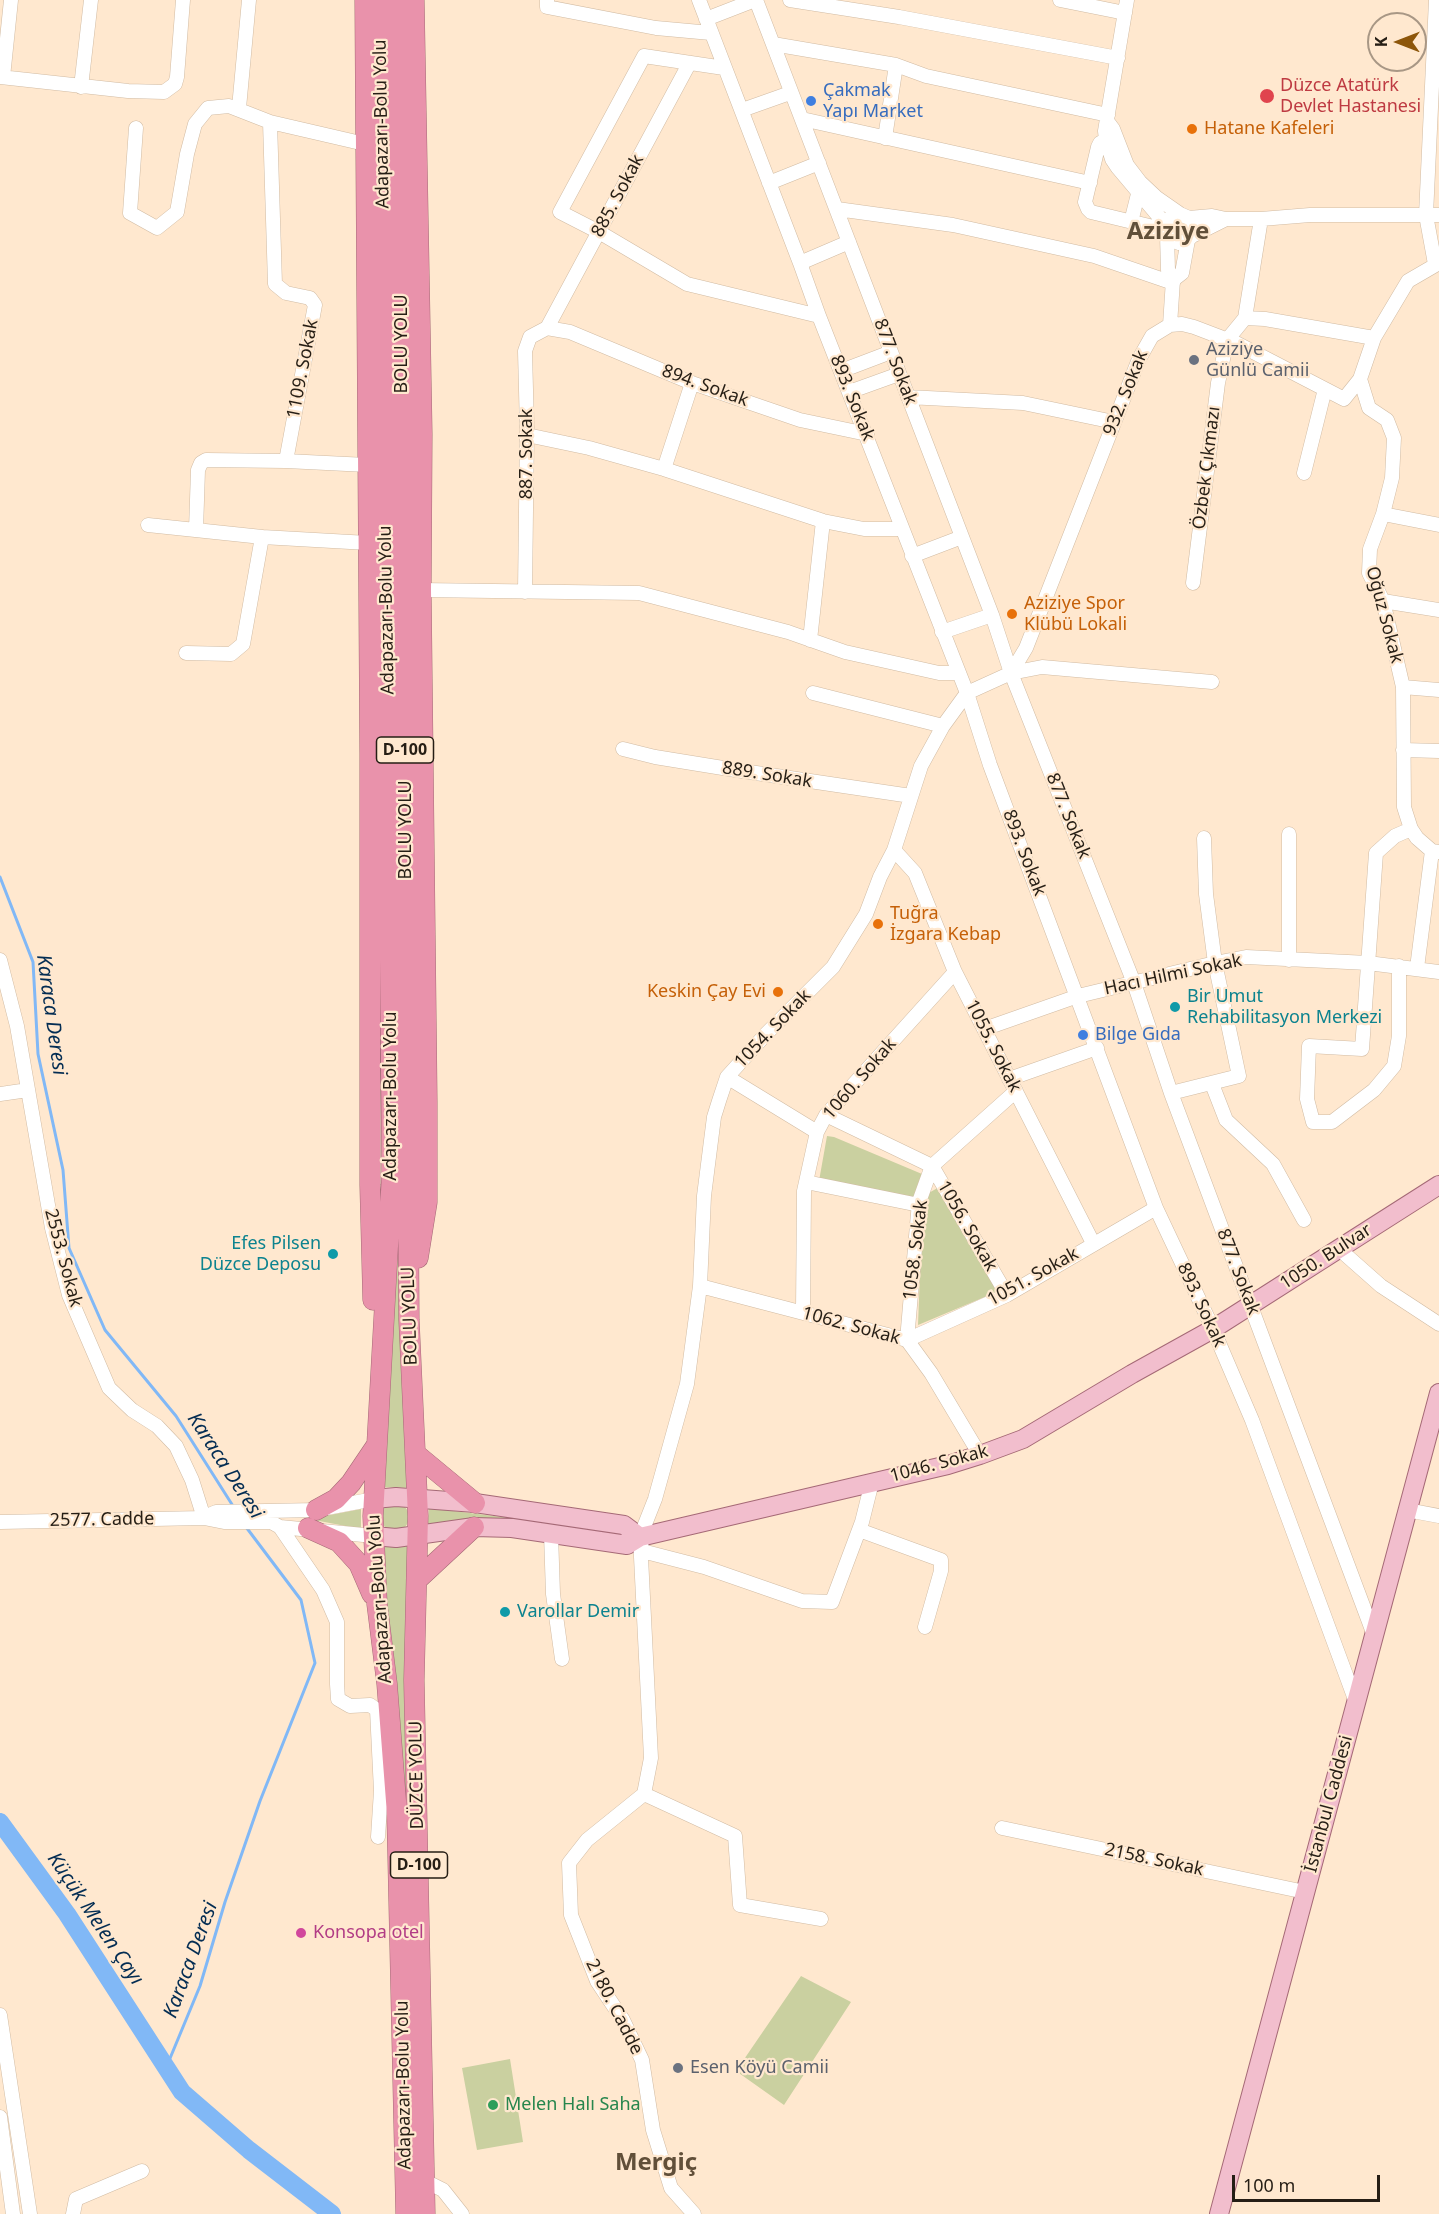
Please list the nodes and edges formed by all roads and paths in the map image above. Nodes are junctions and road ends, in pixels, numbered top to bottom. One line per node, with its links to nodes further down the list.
1 (11, 0): 23 (street)
2 (90, 0): 24 (street)
3 (183, 0): 24 (street)
4 (249, 0): 27 (street)
5 (365, 0): 35 (highway)
6 (381, 0): 148 (highway, Adapazarı-Bolu Yolu / D-100)
7 (400, 0): 144 (highway, BOLU YOLU / D-100)
8 (414, 0): 87 (highway)
9 (547, 0): 17 (street)
10 (699, 0): 16 (street, 893. Sokak)
11 (756, 0): 16 (street); 18 (street, 877. Sokak)
12 (790, 0): 19 (street)
13 (1060, 0): 15 (street)
14 (1436, 0): 25 (street)
15 (1126, 6): 19 (street)
16 (706, 19): 17 (street, 893. Sokak)
17 (711, 33): 22 (street, 893. Sokak)
18 (773, 44): 21 (street); 26 (street, 877. Sokak)
19 (1118, 58): 29 (street)
20 (689, 64): 22 (street); 47 (street, 885. Sokak); 47 (street)
21 (896, 65): 29 (street); 33 (street)
22 (724, 68): 28 (street, 893. Sokak)
23 (2, 77): 24 (street)
24 (81, 87)
25 (1435, 92): 41 (street)
26 (790, 93): 28 (street); 30 (street, 877. Sokak)
27 (239, 108): 31 (street); 32 (street)
28 (742, 110): 37 (street, 893. Sokak)
29 (1108, 118): 34 (street); 42 (street)
30 (802, 119): 33 (street); 36 (street, 877. Sokak)
31 (270, 122): 35 (street); 72 (street, 1109. Sokak)
32 (136, 128)
33 (885, 138): 38 (street)
34 (1106, 140): 38 (street); 39 (street)
35 (365, 144): 73 (highway)
36 (819, 163): 37 (street); 40 (street, 877. Sokak)
37 (769, 183): 50 (street, 893. Sokak)
38 (1090, 183): 45 (street)
39 (1138, 194): 45 (street); 46 (street)
40 (837, 209): 49 (street, 877. Sokak); 52 (street)
41 (1433, 215): 44 (street); 51 (street)
42 (1185, 216): 43 (street); 46 (street); 48 (street)
43 (1226, 219): 44 (street); 48 (street)
44 (1261, 219): 54 (street)
45 (1131, 222): 46 (street)
46 (1166, 230): 48 (street); 52 (street)
47 (598, 232): 53 (street); 56 (street, 885. Sokak)
48 (1190, 238): 52 (street)
49 (849, 242): 50 (street); 59 (street, 877. Sokak)
50 (800, 262): 53 (street, 893. Sokak)
51 (1437, 264): 57 (street)
52 (1173, 282): 55 (street)
53 (819, 316): 60 (street, 893. Sokak)
54 (1245, 318): 57 (street); 58 (street, Özbek Çıkmazı)
55 (1170, 325): 58 (street); 69 (street, 932. Sokak)
56 (547, 328): 63 (street, 894. Sokak); 71 (street, 887. Sokak)
57 (1374, 338): 62 (street)
58 (1227, 340): 64 (street); 86 (street, Özbek Çıkmazı)
59 (891, 352): 60 (street); 61 (street, 877. Sokak)
60 (841, 371): 65 (street, 893. Sokak)
61 (899, 374): 65 (street); 66 (street, 877. Sokak)
62 (1360, 379): 67 (street); 68 (street)
63 (692, 383): 70 (street, 894. Sokak); 74 (street)
64 (1325, 389): 67 (street); 75 (street)
65 (849, 392): 70 (street, 893. Sokak)
66 (908, 397): 69 (street); 83 (street, 877. Sokak)
67 (1344, 399): 68 (street)
68 (1369, 408): 76 (street, Oğuz Sokak)
69 (1114, 422): 96 (street, 932. Sokak)
70 (867, 434): 81 (street, 893. Sokak)
71 (527, 435): 74 (street); 88 (street, 887. Sokak)
72 (286, 461): 73 (street); 80 (street)
73 (367, 465): 84 (highway)
74 (664, 469): 77 (street)
75 (1304, 472)
76 (1383, 514): 79 (street); 89 (street, Oğuz Sokak)
77 (823, 520): 81 (street); 93 (street)
78 (147, 525): 80 (street)
79 (1439, 525)
80 (196, 530): 82 (street)
81 (902, 530): 85 (street, 893. Sokak)
82 (262, 537): 84 (street); 94 (street)
83 (962, 537): 85 (street); 91 (street, 877. Sokak)
84 (368, 543): 148 (highway)
85 (912, 556): 92 (street, 893. Sokak)
86 (1193, 583)
87 (421, 590): 88 (street); 144 (highway)
88 (525, 592): 93 (street)
89 (1383, 601): 90 (street); 98 (street, Oğuz Sokak)
90 (1439, 610)
91 (992, 615): 92 (street); 96 (street, 877. Sokak)
92 (942, 632): 95 (street, 893. Sokak)
93 (810, 640): 95 (street)
94 (186, 654)
95 (958, 673): 101 (street, 893. Sokak)
96 (1011, 673): 97 (street); 101 (street); 120 (street, 877. Sokak)
97 (1212, 682)
98 (1403, 687): 99 (street); 104 (street, Oğuz Sokak)
99 (1439, 690)
100 (813, 693): 102 (street)
101 (967, 693): 102 (street, 1054. Sokak); 121 (street, 893. Sokak)
102 (943, 726): 106 (street, 1054. Sokak)
103 (623, 749): 106 (street, 889. Sokak)
104 (1403, 750): 105 (street); 107 (street, Oğuz Sokak)
105 (1439, 751)
106 (911, 796): 110 (street, 1054. Sokak)
107 (1411, 829): 111 (street, Oğuz Sokak); 115 (street)
108 (1289, 834): 113 (street)
109 (1204, 838): 114 (street)
110 (894, 850): 118 (street, 1055. Sokak); 124 (street, 1054. Sokak)
111 (1436, 852): 117 (street)
112 (0, 960): 127 (street, 2553. Sokak)
113 (1289, 960): 114 (street, Hacı Hilmi Sokak); 115 (street, Hacı Hilmi Sokak)
114 (1215, 963): 120 (street, Hacı Hilmi Sokak); 125 (street)
115 (1368, 963): 116 (street, Hacı Hilmi Sokak); 116 (street)
116 (1399, 966): 117 (street, Hacı Hilmi Sokak)
117 (1417, 968): 119 (street, Hacı Hilmi Sokak)
118 (955, 972): 122 (street, 1055. Sokak); 130 (street, 1060. Sokak)
119 (1439, 972)
120 (1134, 983): 121 (street, Hacı Hilmi Sokak); 128 (street, 877. Sokak)
121 (1078, 996): 122 (street, Hacı Hilmi Sokak); 123 (street, 893. Sokak)
122 (984, 1029): 126 (street, 1055. Sokak)
123 (1097, 1048): 126 (street); 136 (street, 893. Sokak)
124 (727, 1077): 131 (street); 140 (street, 1054. Sokak)
125 (1212, 1084): 128 (street); 137 (street)
126 (1012, 1085): 132 (street, 1058. Sokak); 138 (street, 1055. Sokak)
127 (28, 1090): 129 (street); 160 (street, 2553. Sokak)
128 (1171, 1093): 142 (street, 877. Sokak)
129 (0, 1094)
130 (826, 1115): 131 (street, 1060. Sokak); 132 (street, 1056. Sokak)
131 (817, 1132): 133 (street, 1060. Sokak)
132 (932, 1166): 135 (street, 1058. Sokak); 141 (street, 1056. Sokak)
133 (806, 1182): 135 (street); 143 (street, 1060. Sokak)
134 (1439, 1185): 139 (main road, 1050. Bulvar)
135 (919, 1205): 147 (street, 1058. Sokak)
136 (1156, 1208): 138 (street, 1051. Sokak); 146 (street, 893. Sokak)
137 (1304, 1220)
138 (1093, 1243): 141 (street, 1051. Sokak)
139 (1338, 1248): 142 (main road, 1050. Bulvar); 145 (street)
140 (700, 1286): 143 (street, 1062. Sokak); 168 (street, 1054. Sokak)
141 (1007, 1295): 147 (street, 1051. Sokak)
142 (1251, 1304): 146 (main road, 1050. Bulvar); 172 (street, 877. Sokak)
143 (802, 1312): 147 (street, 1062. Sokak)
144 (409, 1320): 151 (highway, BOLU YOLU / D-100)
145 (1439, 1324)
146 (1213, 1329): 152 (main road, 1046. Sokak); 174 (street, 893. Sokak)
147 (907, 1340): 152 (street, 1062. Sokak)
148 (379, 1383): 150 (highway, Adapazarı-Bolu Yolu / D-100)
149 (1439, 1393): 157 (main road, İstanbul Caddesi)
150 (375, 1446): 154 (highway, Adapazarı-Bolu Yolu / D-100); 156 (highway)
151 (417, 1455): 155 (highway); 158 (highway, BOLU YOLU / D-100)
152 (980, 1455): 153 (main road, 1046. Sokak)
153 (872, 1482): 165 (street); 168 (main road, 1046. Sokak)
154 (374, 1499): 156 (street); 158 (main road); 167 (highway, Adapazarı-Bolu Yolu / D-100)
155 (475, 1503): 158 (main road); 168 (main road)
156 (316, 1510): 160 (street)
157 (1407, 1510): 159 (street); 172 (main road, İstanbul Caddesi)
158 (418, 1516): 163 (main road, 1046. Sokak); 167 (main road); 169 (highway, DÜZCE YOLU / D-100)
159 (1439, 1516)
160 (214, 1517): 161 (street, 2577. Cadde); 162 (street)
161 (0, 1522)
162 (276, 1525): 164 (street); 177 (street)
163 (474, 1527): 166 (main road, 1046. Sokak); 169 (highway)
164 (308, 1528): 167 (street); 170 (highway)
165 (859, 1530): 168 (street); 171 (street)
166 (551, 1534): 168 (main road, 1046. Sokak); 173 (street)
167 (374, 1536): 170 (highway, Adapazarı-Bolu Yolu / D-100)
168 (640, 1537): 175 (street)
169 (418, 1579): 184 (highway, DÜZCE YOLU / D-100)
170 (377, 1604): 188 (highway, Adapazarı-Bolu Yolu / D-100)
171 (925, 1627)
172 (1374, 1635): 174 (main road, İstanbul Caddesi)
173 (562, 1659)
174 (1356, 1702): 178 (main road, İstanbul Caddesi)
175 (644, 1794): 179 (street); 190 (street, 2180. Cadde)
176 (1002, 1828): 178 (street, 2158. Sokak)
177 (378, 1837)
178 (1305, 1892): 191 (main road, İstanbul Caddesi)
179 (821, 1919)
180 (0, 2015): 186 (street)
181 (0, 2117): 183 (street)
182 (142, 2171): 187 (street)
183 (4, 2173): 185 (street)
184 (425, 2197): 189 (street)
185 (13, 2214)
186 (30, 2214)
187 (73, 2214)
188 (405, 2214)
189 (462, 2214)
190 (694, 2214)
191 (1219, 2214)

